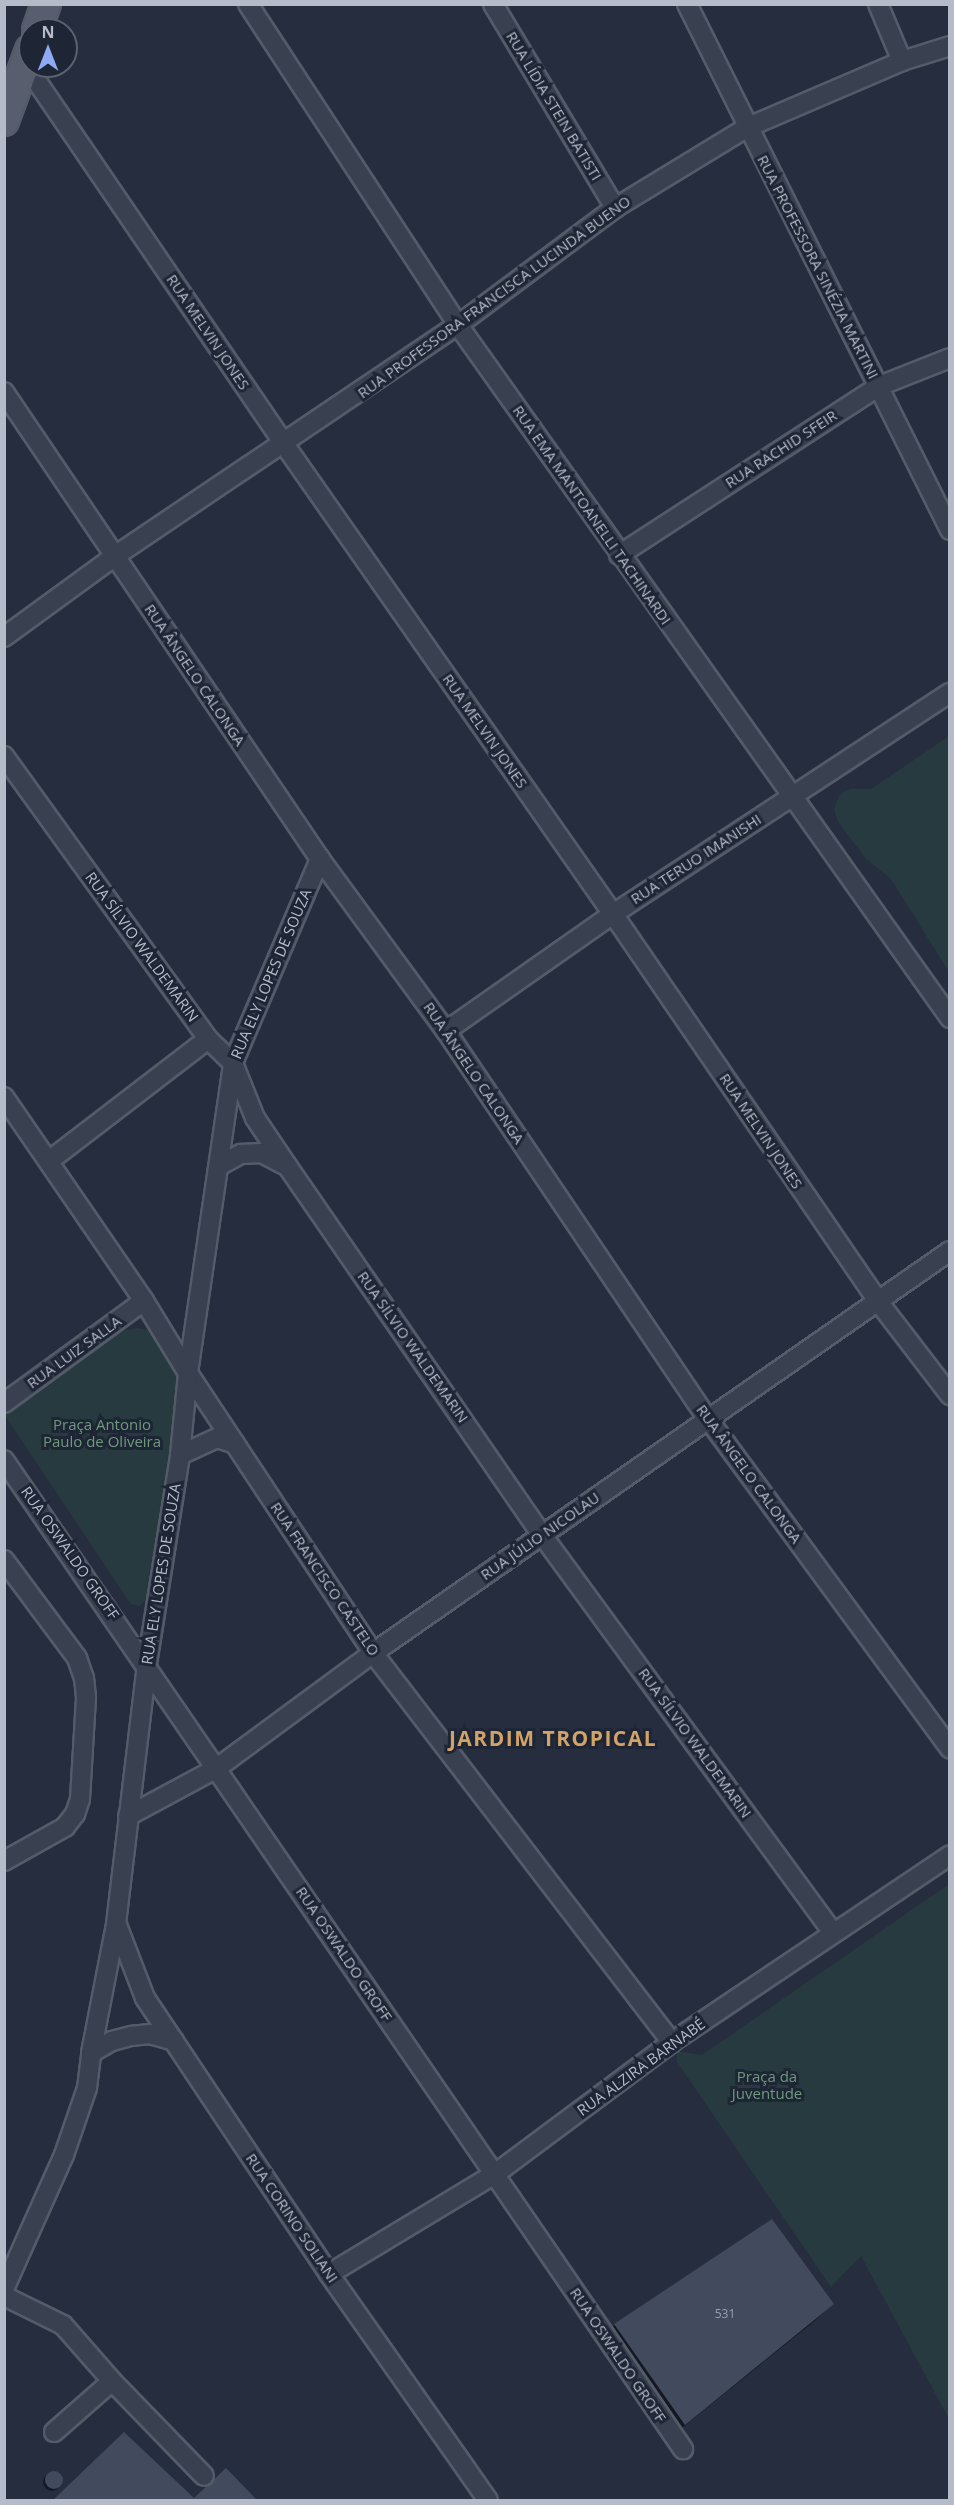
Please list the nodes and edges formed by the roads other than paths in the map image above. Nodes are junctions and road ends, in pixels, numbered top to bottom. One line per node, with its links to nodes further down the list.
1 (248, 4): 12 (street, RUA EMA MANTOANELLI TACHINARDI)
2 (493, 4): 11 (street, RUA LÍDIA STEIN BATISTI)
3 (687, 4): 10 (street, RUA PROFESSORA SINÉZIA MARTINI)
4 (878, 4): 6 (street)
5 (950, 46): 6 (street, RUA PROFESSORA FRANCISCA LUCINDA BUENO)
6 (902, 61): 10 (street, RUA PROFESSORA FRANCISCA LUCINDA BUENO)
7 (19, 78): 9 (main road)
8 (41, 78): 16 (street, RUA MELVIN JONES)
9 (4, 121)
10 (746, 128): 11 (street, RUA PROFESSORA FRANCISCA LUCINDA BUENO); 14 (street, RUA PROFESSORA SINÉZIA MARTINI)
11 (615, 208): 12 (street, RUA PROFESSORA FRANCISCA LUCINDA BUENO)
12 (458, 326): 16 (street, RUA PROFESSORA FRANCISCA LUCINDA BUENO); 18 (street, RUA EMA MANTOANELLI TACHINARDI)
13 (950, 358): 14 (street, RUA RACHID SFEIR)
14 (879, 386): 17 (street, RUA PROFESSORA SINÉZIA MARTINI); 18 (street, RUA RACHID SFEIR)
15 (4, 392): 19 (street, RUA ÂNGELO CALONGA)
16 (284, 444): 19 (street, RUA PROFESSORA FRANCISCA LUCINDA BUENO); 25 (street, RUA MELVIN JONES)
17 (950, 530)
18 (620, 555): 23 (street, RUA EMA MANTOANELLI TACHINARDI)
19 (115, 556): 20 (street, RUA PROFESSORA FRANCISCA LUCINDA BUENO); 24 (street, RUA ÂNGELO CALONGA)
20 (4, 637)
21 (950, 693): 23 (street, RUA TERUO IMANISHI)
22 (4, 756): 28 (street, RUA SÍLVIO WALDEMARIN)
23 (793, 796): 25 (street, RUA TERUO IMANISHI); 26 (street, RUA EMA MANTOANELLI TACHINARDI)
24 (320, 859): 27 (street, RUA ÂNGELO CALONGA); 29 (street, RUA ELY LOPES DE SOUZA)
25 (613, 914): 27 (street, RUA TERUO IMANISHI); 35 (street, RUA MELVIN JONES)
26 (950, 1017)
27 (446, 1030): 40 (street, RUA ÂNGELO CALONGA)
28 (208, 1039): 29 (street, RUA SÍLVIO WALDEMARIN); 31 (street)
29 (233, 1063): 32 (street, RUA ELY LOPES DE SOUZA); 33 (street, RUA SÍLVIO WALDEMARIN)
30 (4, 1097): 31 (street, RUA FRANCISCO CASTELO)
31 (50, 1161): 36 (street, RUA FRANCISCO CASTELO)
32 (219, 1166): 33 (street); 37 (street, RUA ELY LOPES DE SOUZA)
33 (288, 1167): 44 (street, RUA SÍLVIO WALDEMARIN)
34 (950, 1251): 35 (street, RUA JÚLIO NICOLAU)
35 (877, 1300): 38 (street, RUA MELVIN JONES); 40 (street, RUA JÚLIO NICOLAU)
36 (144, 1301): 37 (street, RUA FRANCISCO CASTELO); 39 (street, RUA LUIZ SALLA)
37 (188, 1373): 41 (street, RUA FRANCISCO CASTELO); 42 (street, RUA ELY LOPES DE SOUZA)
38 (950, 1395)
39 (4, 1403)
40 (708, 1419): 44 (street, RUA JÚLIO NICOLAU); 48 (street, RUA ÂNGELO CALONGA)
41 (235, 1444): 42 (street); 46 (street, RUA FRANCISCO CASTELO)
42 (180, 1455): 47 (street, RUA ELY LOPES DE SOUZA)
43 (5, 1461): 47 (street, RUA OSWALDO GROFF)
44 (542, 1535): 46 (street, RUA JÚLIO NICOLAU); 54 (street, RUA SÍLVIO WALDEMARIN)
45 (4, 1560): 52 (street)
46 (373, 1653): 49 (street, RUA JÚLIO NICOLAU); 56 (street, RUA FRANCISCO CASTELO)
47 (147, 1664): 49 (street, RUA OSWALDO GROFF); 50 (street, RUA ELY LOPES DE SOUZA)
48 (950, 1749)
49 (218, 1768): 50 (street, RUA JÚLIO NICOLAU); 58 (street, RUA OSWALDO GROFF)
50 (128, 1816): 53 (street, RUA ELY LOPES DE SOUZA)
51 (950, 1855): 54 (street, RUA ALZIRA BARNABÉ)
52 (4, 1861)
53 (116, 1923): 55 (street, RUA CORINO SOLIANI); 57 (street, RUA ELY LOPES DE SOUZA)
54 (833, 1933): 56 (street, RUA ALZIRA BARNABÉ)
55 (174, 2041): 57 (street); 59 (street, RUA CORINO SOLIANI)
56 (672, 2042): 58 (street, RUA ALZIRA BARNABÉ)
57 (91, 2053): 60 (street, RUA ELY LOPES DE SOUZA)
58 (495, 2174): 59 (street, RUA ALZIRA BARNABÉ); 64 (street, RUA OSWALDO GROFF)
59 (329, 2274): 66 (street, RUA CORINO SOLIANI)
60 (4, 2289)
61 (4, 2296): 62 (street)
62 (112, 2381): 63 (street); 65 (street)
63 (54, 2432)
64 (683, 2449)
65 (204, 2476)
66 (488, 2500)

